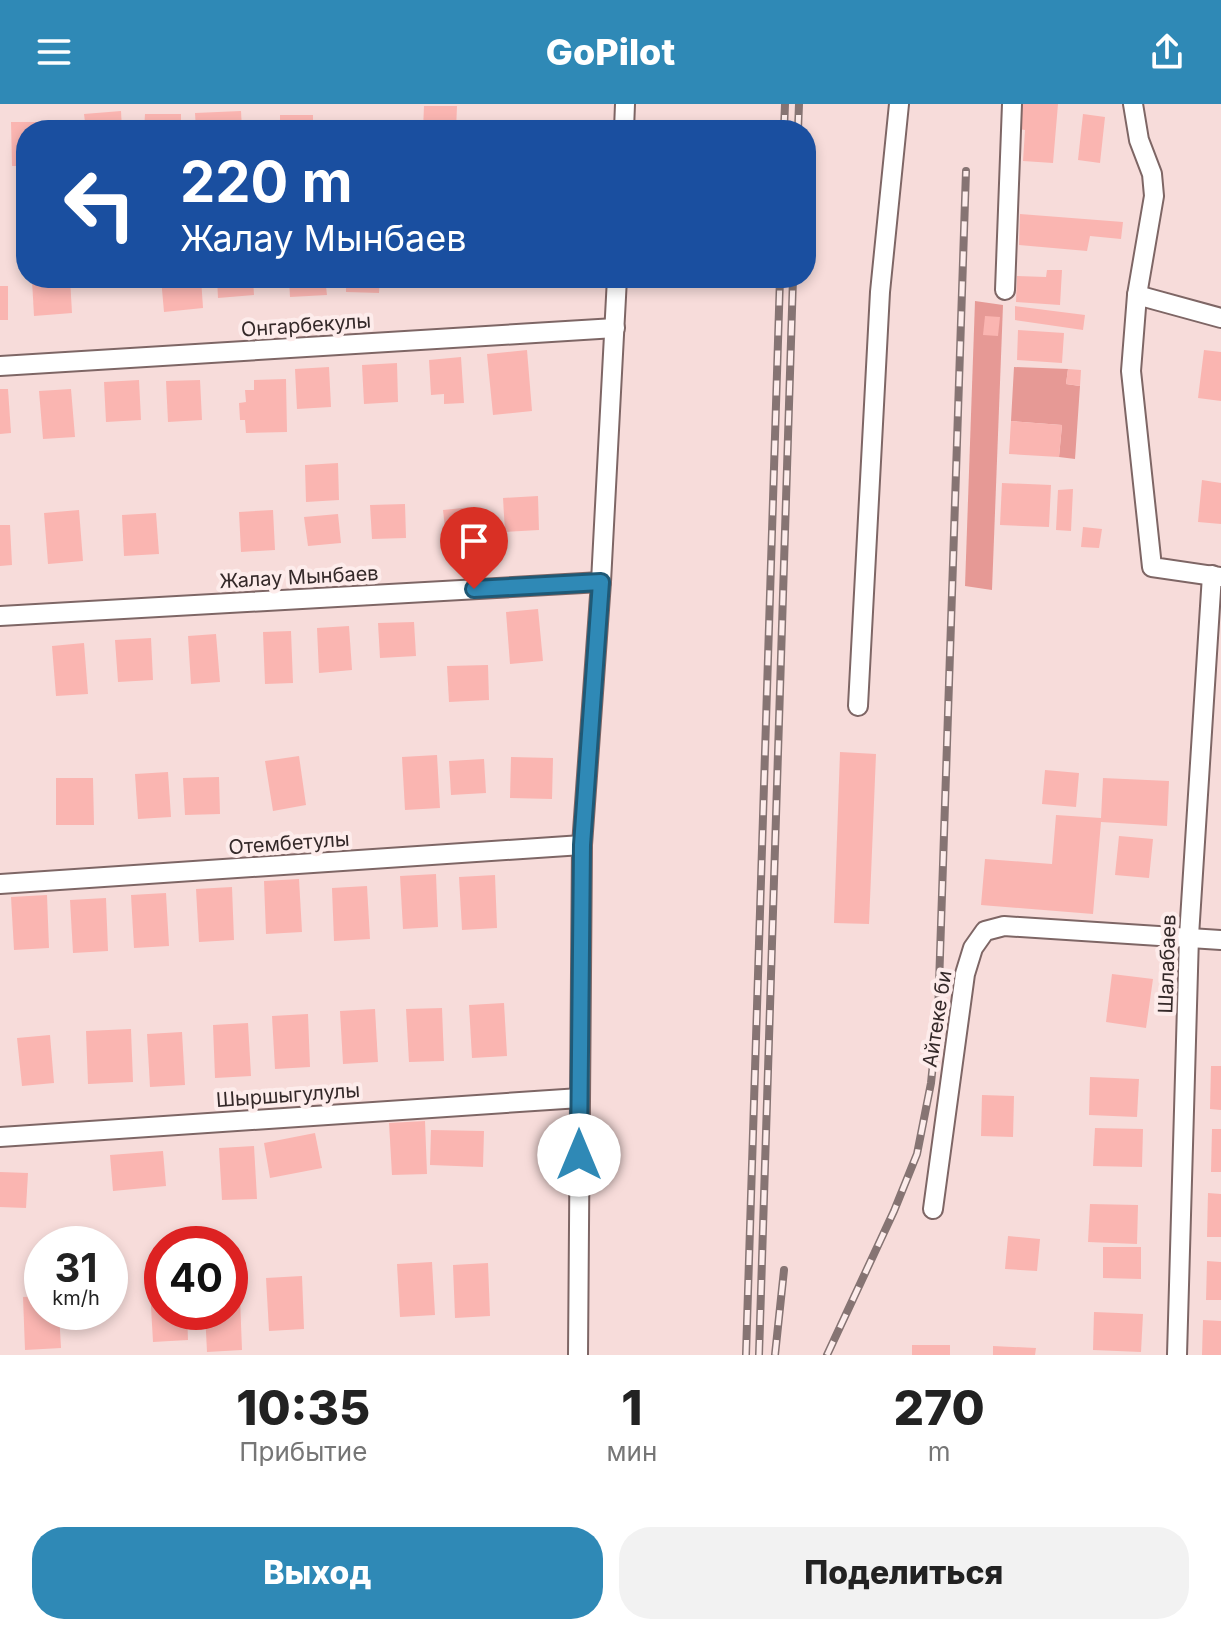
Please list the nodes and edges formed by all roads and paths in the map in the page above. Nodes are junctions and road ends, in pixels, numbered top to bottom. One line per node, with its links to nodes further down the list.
1 (899, 104): 13 (street)
2 (1012, 104): 5 (street)
3 (1133, 104): 6 (street)
4 (617, 288): 8 (street)
5 (1005, 290)
6 (1137, 295): 7 (street); 10 (street)
7 (1221, 318)
8 (615, 328): 9 (street, Онгарбекулы); 11 (street)
9 (0, 366)
10 (1216, 576): 16 (street, Шалабаев)
11 (601, 582): 12 (street, Жалау Мынбаев); 14 (street)
12 (0, 616)
13 (858, 706)
14 (582, 845): 15 (street, Отембетулы); 18 (street)
15 (0, 884)
16 (1189, 936): 17 (street, Айтеке би); 20 (street, Айтеке би); 22 (street, Шалабаев)
17 (1221, 940)
18 (580, 1098): 19 (street, Шыршыгулулы); 21 (street)
19 (0, 1137)
20 (933, 1209)
21 (578, 1355)
22 (1177, 1355)

